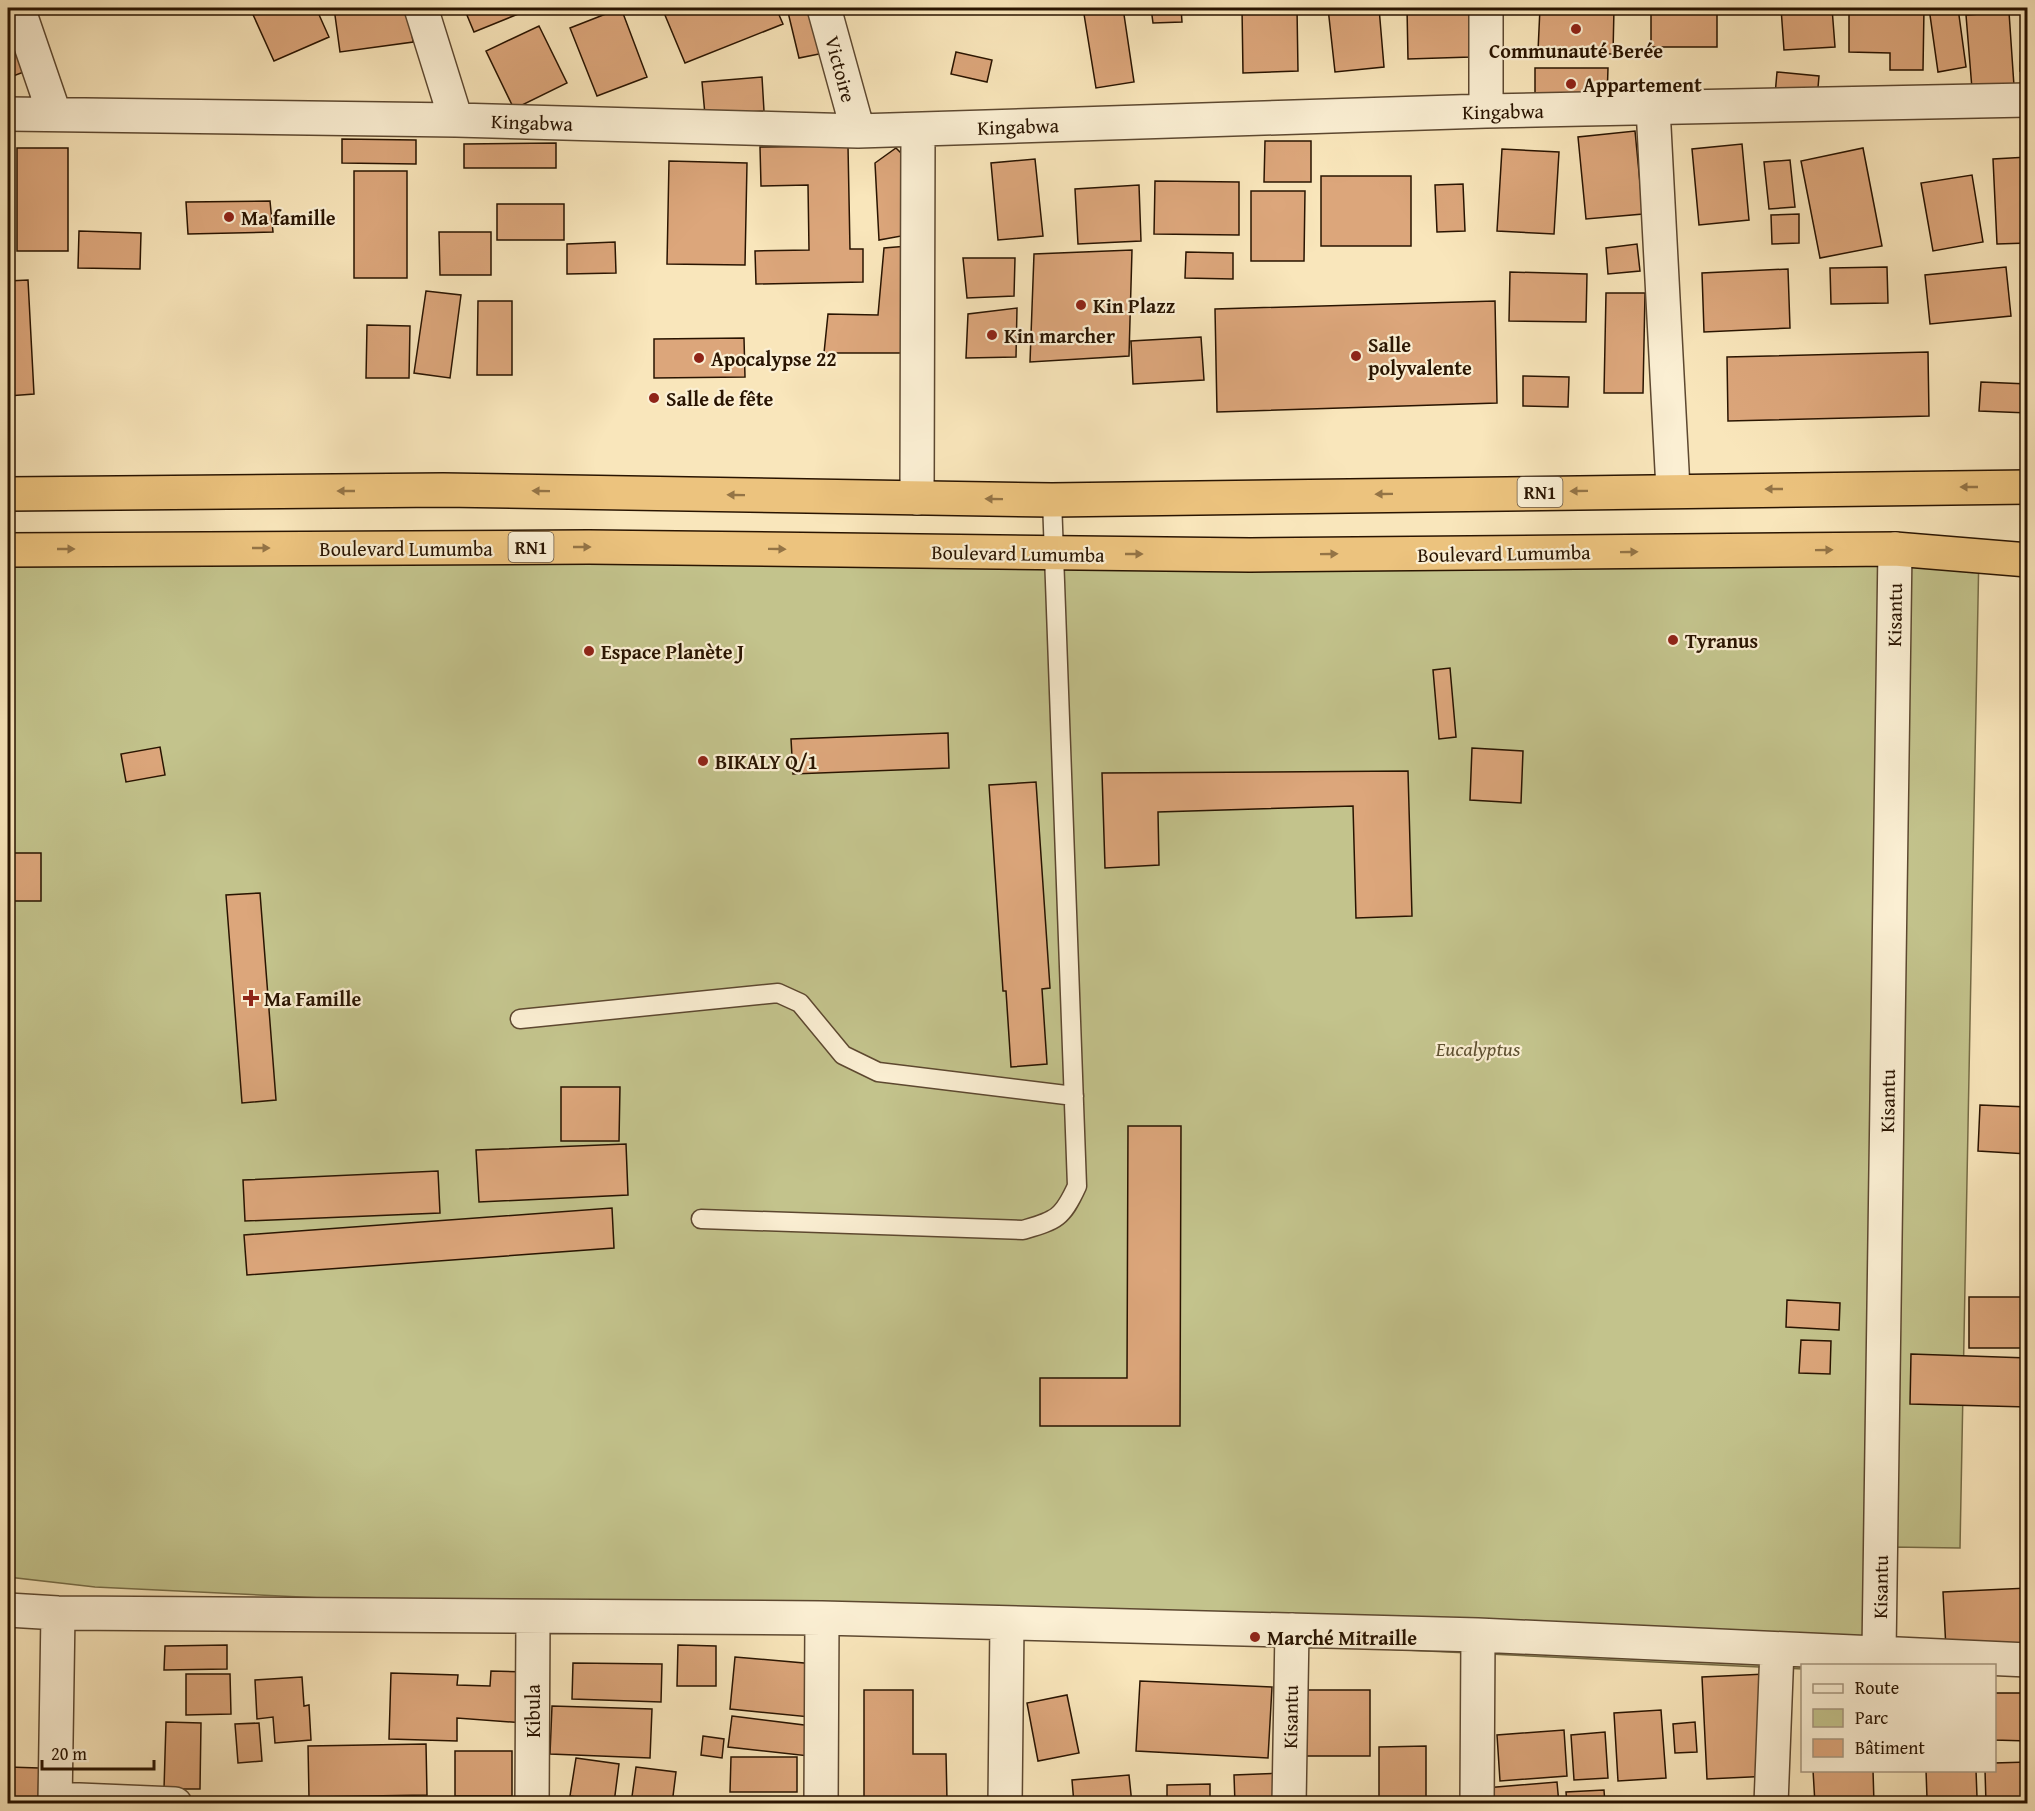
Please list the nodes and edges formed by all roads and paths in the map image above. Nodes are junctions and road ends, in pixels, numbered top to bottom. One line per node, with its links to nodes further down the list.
1 (18, 8): 8 (street)
2 (421, 8): 10 (street)
3 (824, 8): 12 (street, Victoire)
4 (1486, 8): 7 (street)
5 (2028, 100): 6 (street, Kingabwa)
6 (1653, 108): 7 (street, Kingabwa); 14 (street)
7 (1485, 111): 11 (street, Kingabwa)
8 (54, 113): 9 (street, Kingabwa); 10 (street, Kingabwa)
9 (8, 114)
10 (456, 120): 12 (street, Kingabwa)
11 (918, 130): 12 (street, Kingabwa); 16 (street)
12 (858, 131)
13 (2028, 487): 14 (highway, RN1, one-way to 14)
14 (1673, 489): 17 (highway, RN1, one-way to 17)
15 (8, 494): 16 (highway, RN1, one-way to 15)
16 (917, 498): 17 (highway, RN1, one-way to 16)
17 (1052, 500): 20 (lane)
18 (1895, 549): 20 (highway, Boulevard Lumumba / RN1, one-way to 18); 21 (highway, Boulevard Lumumba / RN1); 33 (street, Kisantu)
19 (8, 550): 20 (highway, Boulevard Lumumba / RN1, one-way to 20)
20 (1054, 554): 23 (lane)
21 (2028, 560)
22 (520, 1019): 23 (lane)
23 (1074, 1096): 24 (lane)
24 (701, 1218)
25 (8, 1610): 26 (street)
26 (58, 1613): 27 (street); 35 (street)
27 (533, 1618): 28 (street); 37 (street, Kibula)
28 (822, 1618): 29 (street); 38 (street)
29 (1008, 1623): 30 (street); 39 (street)
30 (1292, 1630): 31 (street); 40 (street, Kisantu)
31 (1478, 1635): 32 (street); 41 (street)
32 (1777, 1649): 33 (street); 42 (street)
33 (1879, 1652): 34 (street)
34 (2028, 1660)
35 (55, 1801): 36 (street)
36 (175, 1803)
37 (532, 1803)
38 (821, 1803)
39 (1005, 1803)
40 (1289, 1803)
41 (1477, 1803)
42 (1771, 1803)

